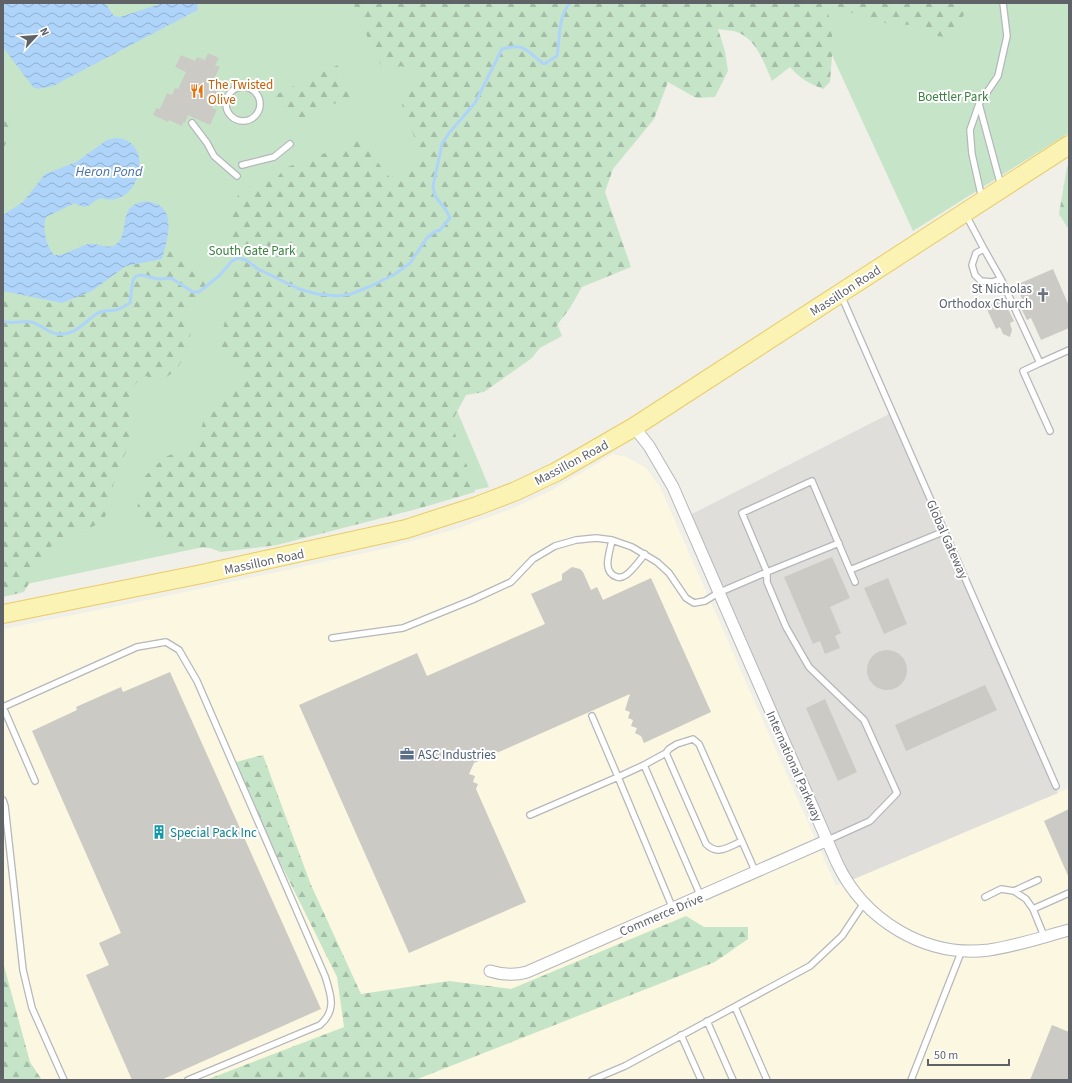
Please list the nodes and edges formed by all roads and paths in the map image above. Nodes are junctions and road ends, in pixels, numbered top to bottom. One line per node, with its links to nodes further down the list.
1 (1003, 3): 2 (lane)
2 (979, 104): 9 (lane); 10 (lane)
3 (236, 119): 3 (lane)
4 (192, 123): 8 (lane)
5 (290, 144): 7 (lane)
6 (1069, 145): 9 (main road, Massillon Road)
7 (242, 165)
8 (238, 176)
9 (1002, 188): 10 (main road, Massillon Road)
10 (982, 201): 11 (main road, Massillon Road)
11 (965, 213): 12 (lane); 14 (main road, Massillon Road)
12 (984, 249): 13 (lane); 13 (lane)
13 (1001, 279): 16 (lane)
14 (840, 293): 17 (main road, Massillon Road); 19 (lane, Global Gateway)
15 (1069, 350): 16 (lane)
16 (1040, 363): 18 (lane)
17 (634, 427): 26 (street, International Parkway); 27 (main road, Massillon Road)
18 (1050, 431)
19 (945, 531): 23 (lane); 35 (lane, Global Gateway)
20 (612, 540): 22 (lane); 22 (lane); 28 (lane)
21 (839, 543): 23 (lane); 24 (lane); 24 (lane)
22 (645, 554): 26 (lane)
23 (850, 570): 25 (lane)
24 (767, 572): 26 (lane); 38 (lane)
25 (855, 582)
26 (718, 593): 38 (street, International Parkway)
27 (3, 614)
28 (332, 638)
29 (3, 707): 34 (lane); 59 (lane)
30 (592, 716): 33 (lane)
31 (666, 753): 32 (lane); 39 (lane); 39 (lane)
32 (644, 765): 33 (lane); 46 (lane)
33 (618, 777): 37 (lane); 49 (lane)
34 (35, 781)
35 (1056, 786)
36 (3, 800): 40 (lane)
37 (530, 815)
38 (828, 840): 42 (street, Commerce Drive); 48 (street, International Parkway)
39 (742, 841): 42 (lane)
40 (10, 852): 41 (lane); 58 (lane)
41 (3, 855)
42 (756, 873): 46 (street, Commerce Drive)
43 (1038, 880): 44 (lane)
44 (1014, 892): 47 (lane); 50 (lane)
45 (1069, 893): 50 (lane)
46 (701, 897): 49 (street, Commerce Drive)
47 (985, 897)
48 (864, 903): 53 (street, International Parkway); 55 (lane)
49 (673, 909): 54 (street, Commerce Drive)
50 (1034, 909): 52 (lane)
51 (1069, 930): 52 (street, International Parkway)
52 (1044, 936): 53 (street, International Parkway)
53 (962, 950): 64 (lane)
54 (490, 971)
55 (735, 1007): 56 (lane); 63 (lane)
56 (707, 1021): 57 (lane); 62 (lane)
57 (681, 1035): 60 (lane); 61 (lane)
58 (64, 1080)
59 (188, 1080)
60 (592, 1080)
61 (701, 1080)
62 (733, 1080)
63 (767, 1080)
64 (911, 1080)

